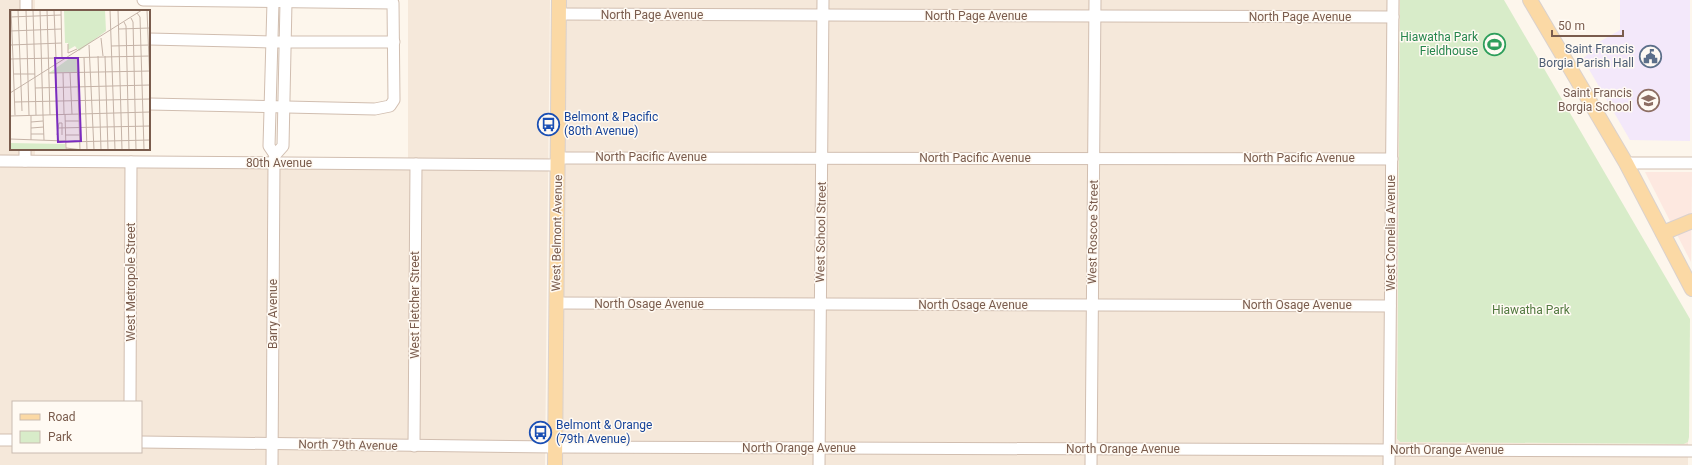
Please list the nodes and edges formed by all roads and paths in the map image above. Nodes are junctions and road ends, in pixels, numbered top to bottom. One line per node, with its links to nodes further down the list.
1 (143, 0): 2 (street)
2 (194, 0): 9 (street)
3 (559, 0): 11 (main road, West Belmont Avenue)
4 (823, 0): 12 (street, West School Street)
5 (1095, 0): 13 (street, West Roscoe Street)
6 (1393, 0): 14 (street, West Cornelia Avenue)
7 (1530, 0): 31 (main road)
8 (350, 1): 10 (street); 18 (street)
9 (273, 2): 10 (street); 16 (street)
10 (286, 2): 17 (street)
11 (559, 14): 12 (street, North Page Avenue); 30 (main road, West Belmont Avenue)
12 (823, 15): 13 (street, North Page Avenue); 23 (street, West School Street)
13 (1095, 16): 14 (street, North Page Avenue); 24 (street, West Roscoe Street)
14 (1393, 17): 26 (street, West Cornelia Avenue)
15 (150, 39): 16 (street)
16 (272, 42): 17 (street); 20 (street)
17 (285, 42): 18 (street); 21 (street)
18 (394, 42): 21 (street)
19 (150, 104): 20 (street)
20 (270, 106): 21 (street); 25 (street)
21 (284, 107): 25 (street)
22 (25, 150): 28 (street)
23 (822, 158): 24 (street, North Pacific Avenue); 30 (street, North Pacific Avenue); 38 (street, West School Street)
24 (1094, 158): 26 (street, North Pacific Avenue); 39 (street, West Roscoe Street)
25 (274, 159): 29 (street, 80th Avenue); 33 (street, 80th Avenue); 45 (street, Barry Avenue)
26 (1392, 159): 40 (street, West Cornelia Avenue)
27 (0, 161): 28 (street, 80th Avenue)
28 (25, 161): 29 (street, 80th Avenue)
29 (132, 162): 41 (street, West Metropole Street)
30 (558, 162): 33 (street, 80th Avenue); 37 (main road, West Belmont Avenue)
31 (1626, 163): 32 (street); 35 (main road)
32 (1692, 163)
33 (416, 164): 46 (street, West Fletcher Street)
34 (1692, 221): 35 (main road)
35 (1662, 233): 36 (main road)
36 (1692, 289)
37 (556, 303): 38 (street, North Osage Avenue); 47 (main road, West Belmont Avenue)
38 (820, 305): 39 (street, North Osage Avenue); 48 (street, West School Street)
39 (1093, 305): 40 (street, North Osage Avenue); 49 (street, West Roscoe Street)
40 (1390, 306): 50 (street, West Cornelia Avenue)
41 (130, 401)
42 (0, 440): 43 (street)
43 (12, 440)
44 (142, 442): 45 (street, North 79th Avenue)
45 (273, 444): 46 (street, North 79th Avenue); 52 (street, Barry Avenue)
46 (414, 446): 47 (street, North 79th Avenue)
47 (555, 447): 48 (street, North Orange Avenue); 53 (main road, West Belmont Avenue)
48 (819, 448): 49 (street, North Orange Avenue); 54 (street, West School Street)
49 (1092, 449): 50 (street, North Orange Avenue); 55 (street, West Roscoe Street)
50 (1389, 450): 51 (street, North Orange Avenue); 56 (street, West Cornelia Avenue)
51 (1692, 451)
52 (272, 465)
53 (555, 465)
54 (819, 465)
55 (1092, 465)
56 (1389, 465)

